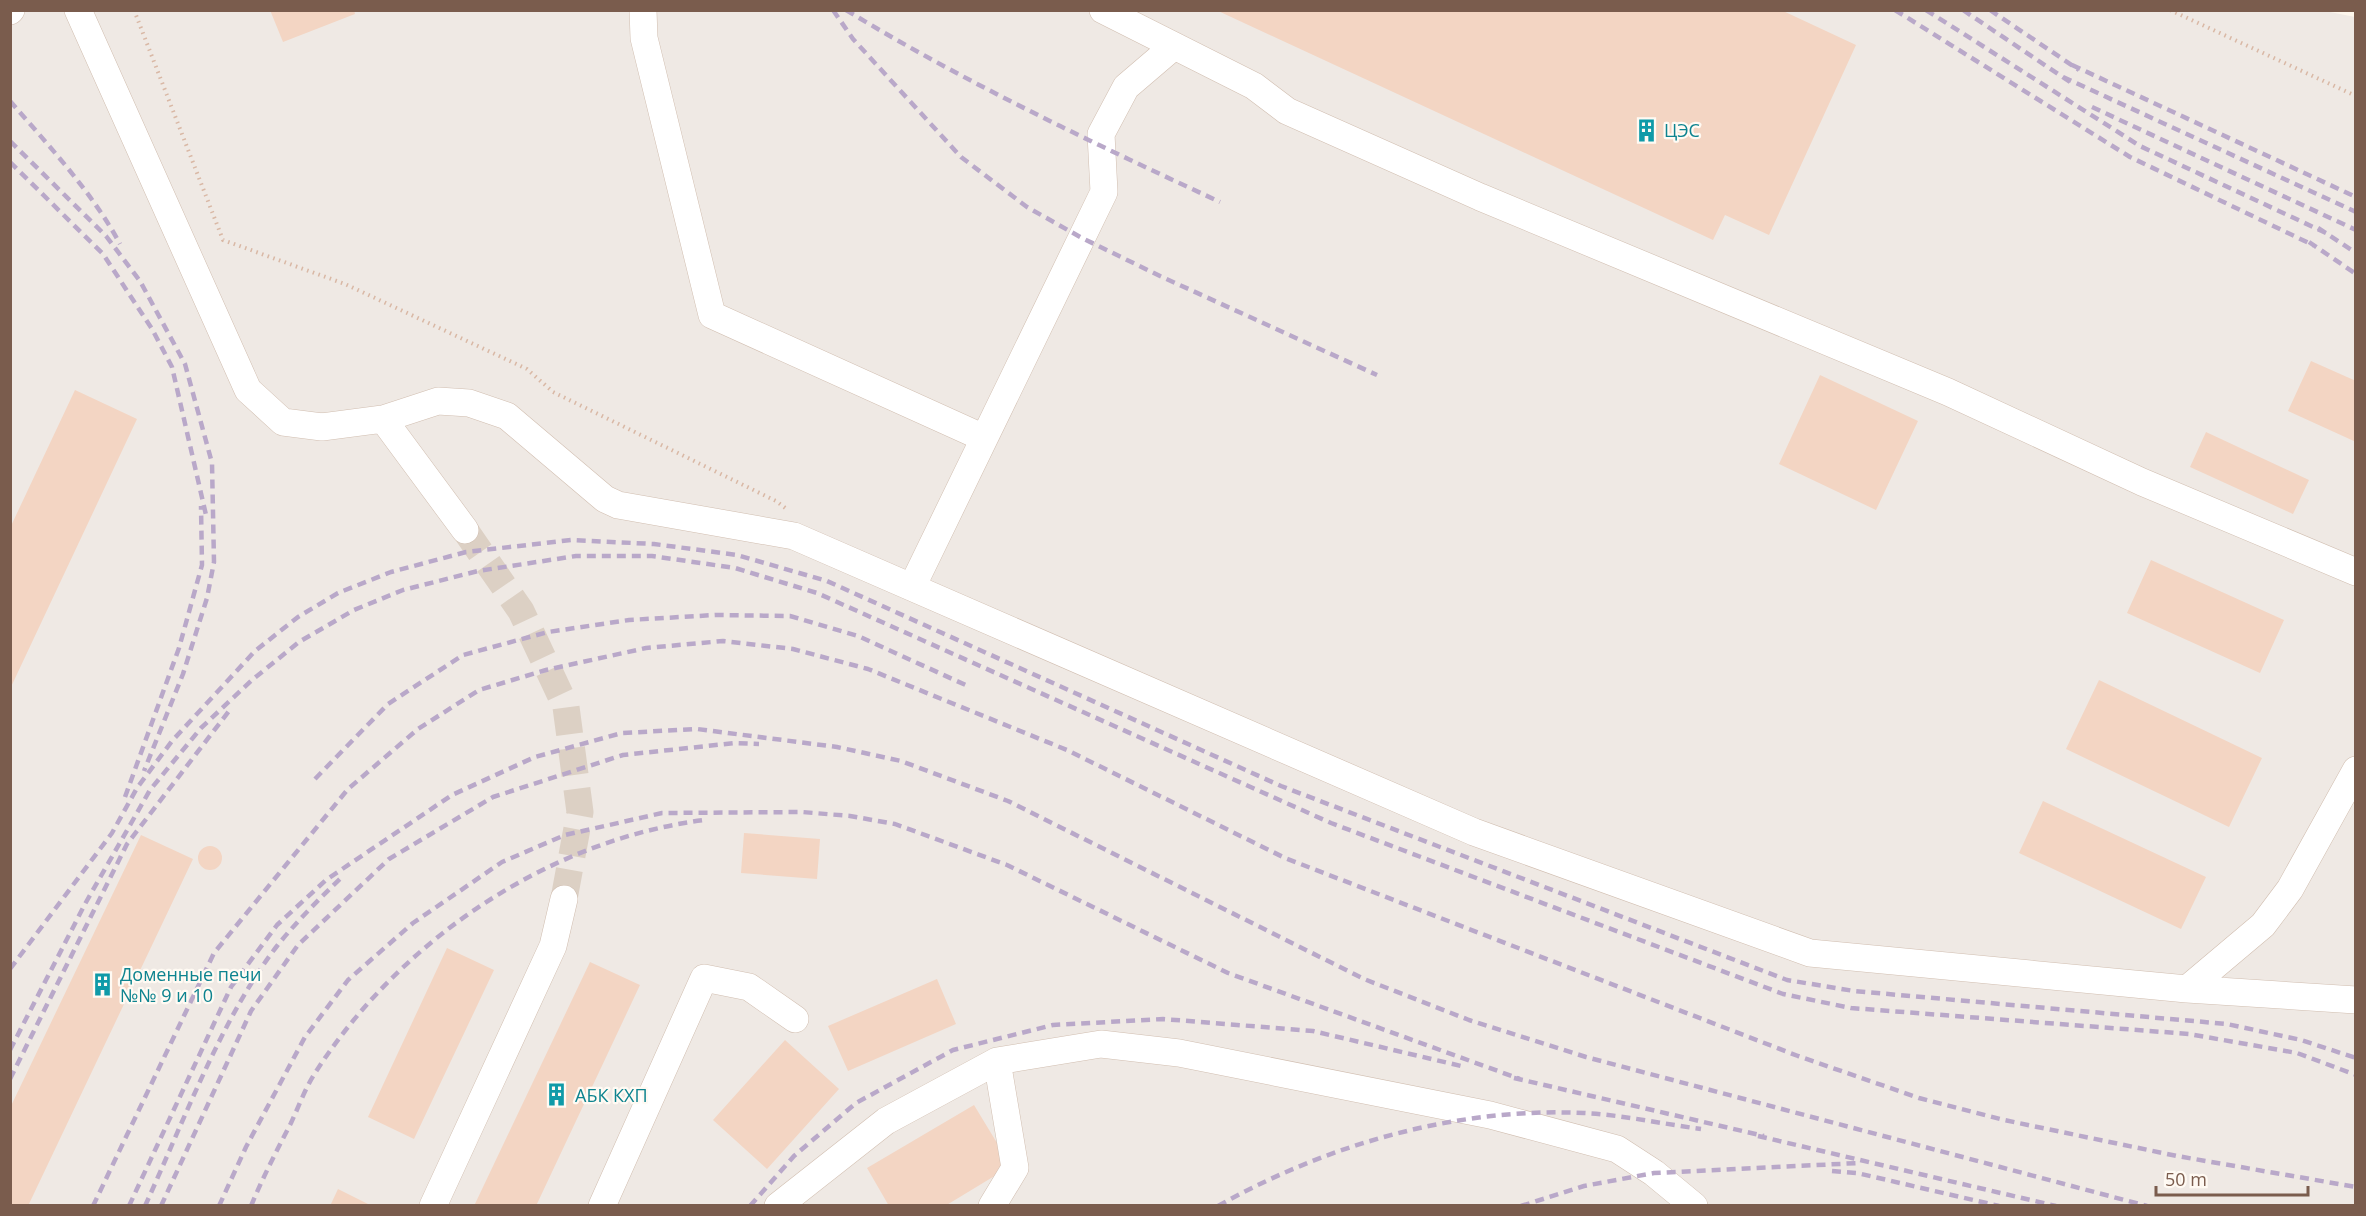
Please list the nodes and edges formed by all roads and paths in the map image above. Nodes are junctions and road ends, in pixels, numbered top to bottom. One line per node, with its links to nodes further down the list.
1 (78, 10): 8 (lane)
2 (134, 10): 10 (path)
3 (643, 10): 9 (lane)
4 (1103, 10): 6 (lane)
5 (2170, 10): 7 (path)
6 (1174, 46): 9 (lane); 12 (lane)
7 (2355, 96)
8 (383, 419): 11 (lane); 13 (lane)
9 (984, 438): 13 (lane)
10 (791, 513)
11 (465, 530)
12 (2355, 572)
13 (912, 587): 16 (lane)
14 (2355, 770): 16 (lane)
15 (564, 899): 21 (lane)
16 (2187, 989): 17 (lane)
17 (2355, 1000)
18 (795, 1019): 20 (lane)
19 (997, 1061): 22 (lane); 23 (lane); 24 (lane)
20 (608, 1204)
21 (433, 1206)
22 (778, 1206)
23 (992, 1206)
24 (1694, 1206)

